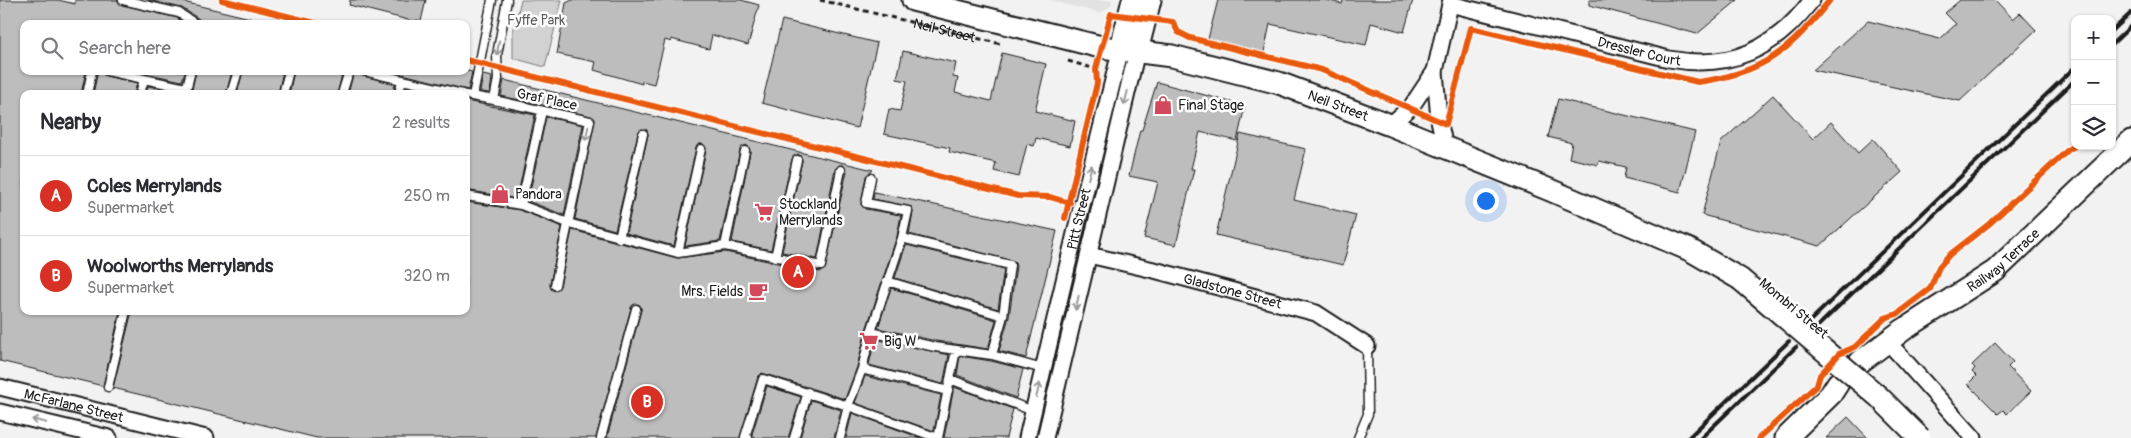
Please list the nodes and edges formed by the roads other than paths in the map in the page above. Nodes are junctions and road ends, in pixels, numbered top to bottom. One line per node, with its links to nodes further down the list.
1 (123, 0): 9 (lane)
2 (492, 0): 30 (lane)
3 (508, 0): 31 (lane, one-way to 31)
4 (913, 0): 10 (main road, Neil Street)
5 (1133, 0): 10 (main road, Pitt Street)
6 (1150, 0): 10 (main road, Pitt Street)
7 (1812, 0): 8 (street, Dressler Court)
8 (1450, 2): 11 (street)
9 (190, 20)
10 (1120, 49): 33 (main road, Neil Street); 49 (street, Pitt Street, one-way to 49); 64 (street, Pitt Street, one-way to 10)
11 (1436, 71): 33 (street); 36 (street)
12 (91, 75): 21 (lane)
13 (126, 75): 19 (lane)
14 (190, 75): 24 (lane)
15 (237, 75): 25 (lane)
16 (288, 75): 26 (lane)
17 (348, 75): 27 (lane)
18 (381, 75): 20 (lane)
19 (144, 79): 22 (lane); 23 (lane)
20 (402, 80): 28 (lane); 29 (lane)
21 (88, 90)
22 (141, 90)
23 (182, 90)
24 (185, 90)
25 (232, 90)
26 (284, 90)
27 (343, 90)
28 (400, 90)
29 (444, 90)
30 (470, 95): 31 (lane, Graf Place)
31 (494, 100): 32 (lane, Graf Place)
32 (542, 110): 43 (lane); 44 (lane, Graf Place, one-way to 44)
33 (1390, 125): 36 (main road, Neil Street)
34 (643, 134): 45 (lane)
35 (2131, 141): 58 (main road, Railway Terrace)
36 (1445, 148): 51 (main road, Neil Street)
37 (701, 149): 48 (lane)
38 (745, 150): 47 (lane)
39 (797, 160): 50 (lane)
40 (841, 170): 50 (lane)
41 (871, 178): 46 (lane)
42 (470, 197): 43 (lane)
43 (521, 205): 44 (lane)
44 (568, 223): 45 (lane); 53 (lane, Graf Place)
45 (619, 238): 48 (lane)
46 (902, 238): 52 (lane); 56 (lane)
47 (725, 246): 48 (lane); 50 (lane)
48 (678, 253)
49 (1089, 255): 59 (street, Gladstone Street); 82 (street, Pitt Street, one-way to 82)
50 (775, 257)
51 (1740, 279): 85 (main road, Mombri Street, bridge)
52 (887, 281): 56 (lane); 57 (lane)
53 (555, 285)
54 (636, 309): 77 (lane)
55 (125, 315): 67 (lane)
56 (1003, 316): 61 (lane)
57 (871, 332): 60 (lane); 63 (lane)
58 (1888, 342): 62 (main road, Railway Terrace); 86 (street)
59 (1366, 346): 83 (lane)
60 (956, 350): 61 (lane); 65 (lane)
61 (992, 355): 64 (lane)
62 (1860, 362)
63 (862, 369): 69 (lane); 71 (lane)
64 (1043, 369): 72 (street, Pitt Street, one-way to 64)
65 (950, 379): 69 (lane); 72 (lane)
66 (1838, 383): 84 (main road)
67 (108, 387)
68 (0, 388): 76 (street, McFarlane Street)
69 (948, 391): 74 (lane)
70 (808, 392): 71 (lane); 78 (lane); 79 (lane)
71 (848, 406): 74 (lane); 80 (lane)
72 (1033, 411): 81 (street, Pitt Street)
73 (0, 412): 75 (street, McFarlane Street, one-way to 73)
74 (922, 436)
75 (109, 438)
76 (206, 438)
77 (601, 438)
78 (748, 438)
79 (794, 438)
80 (840, 438)
81 (1027, 438)
82 (1045, 438)
83 (1358, 438)
84 (1786, 438)
85 (1920, 438)
86 (1974, 438)

